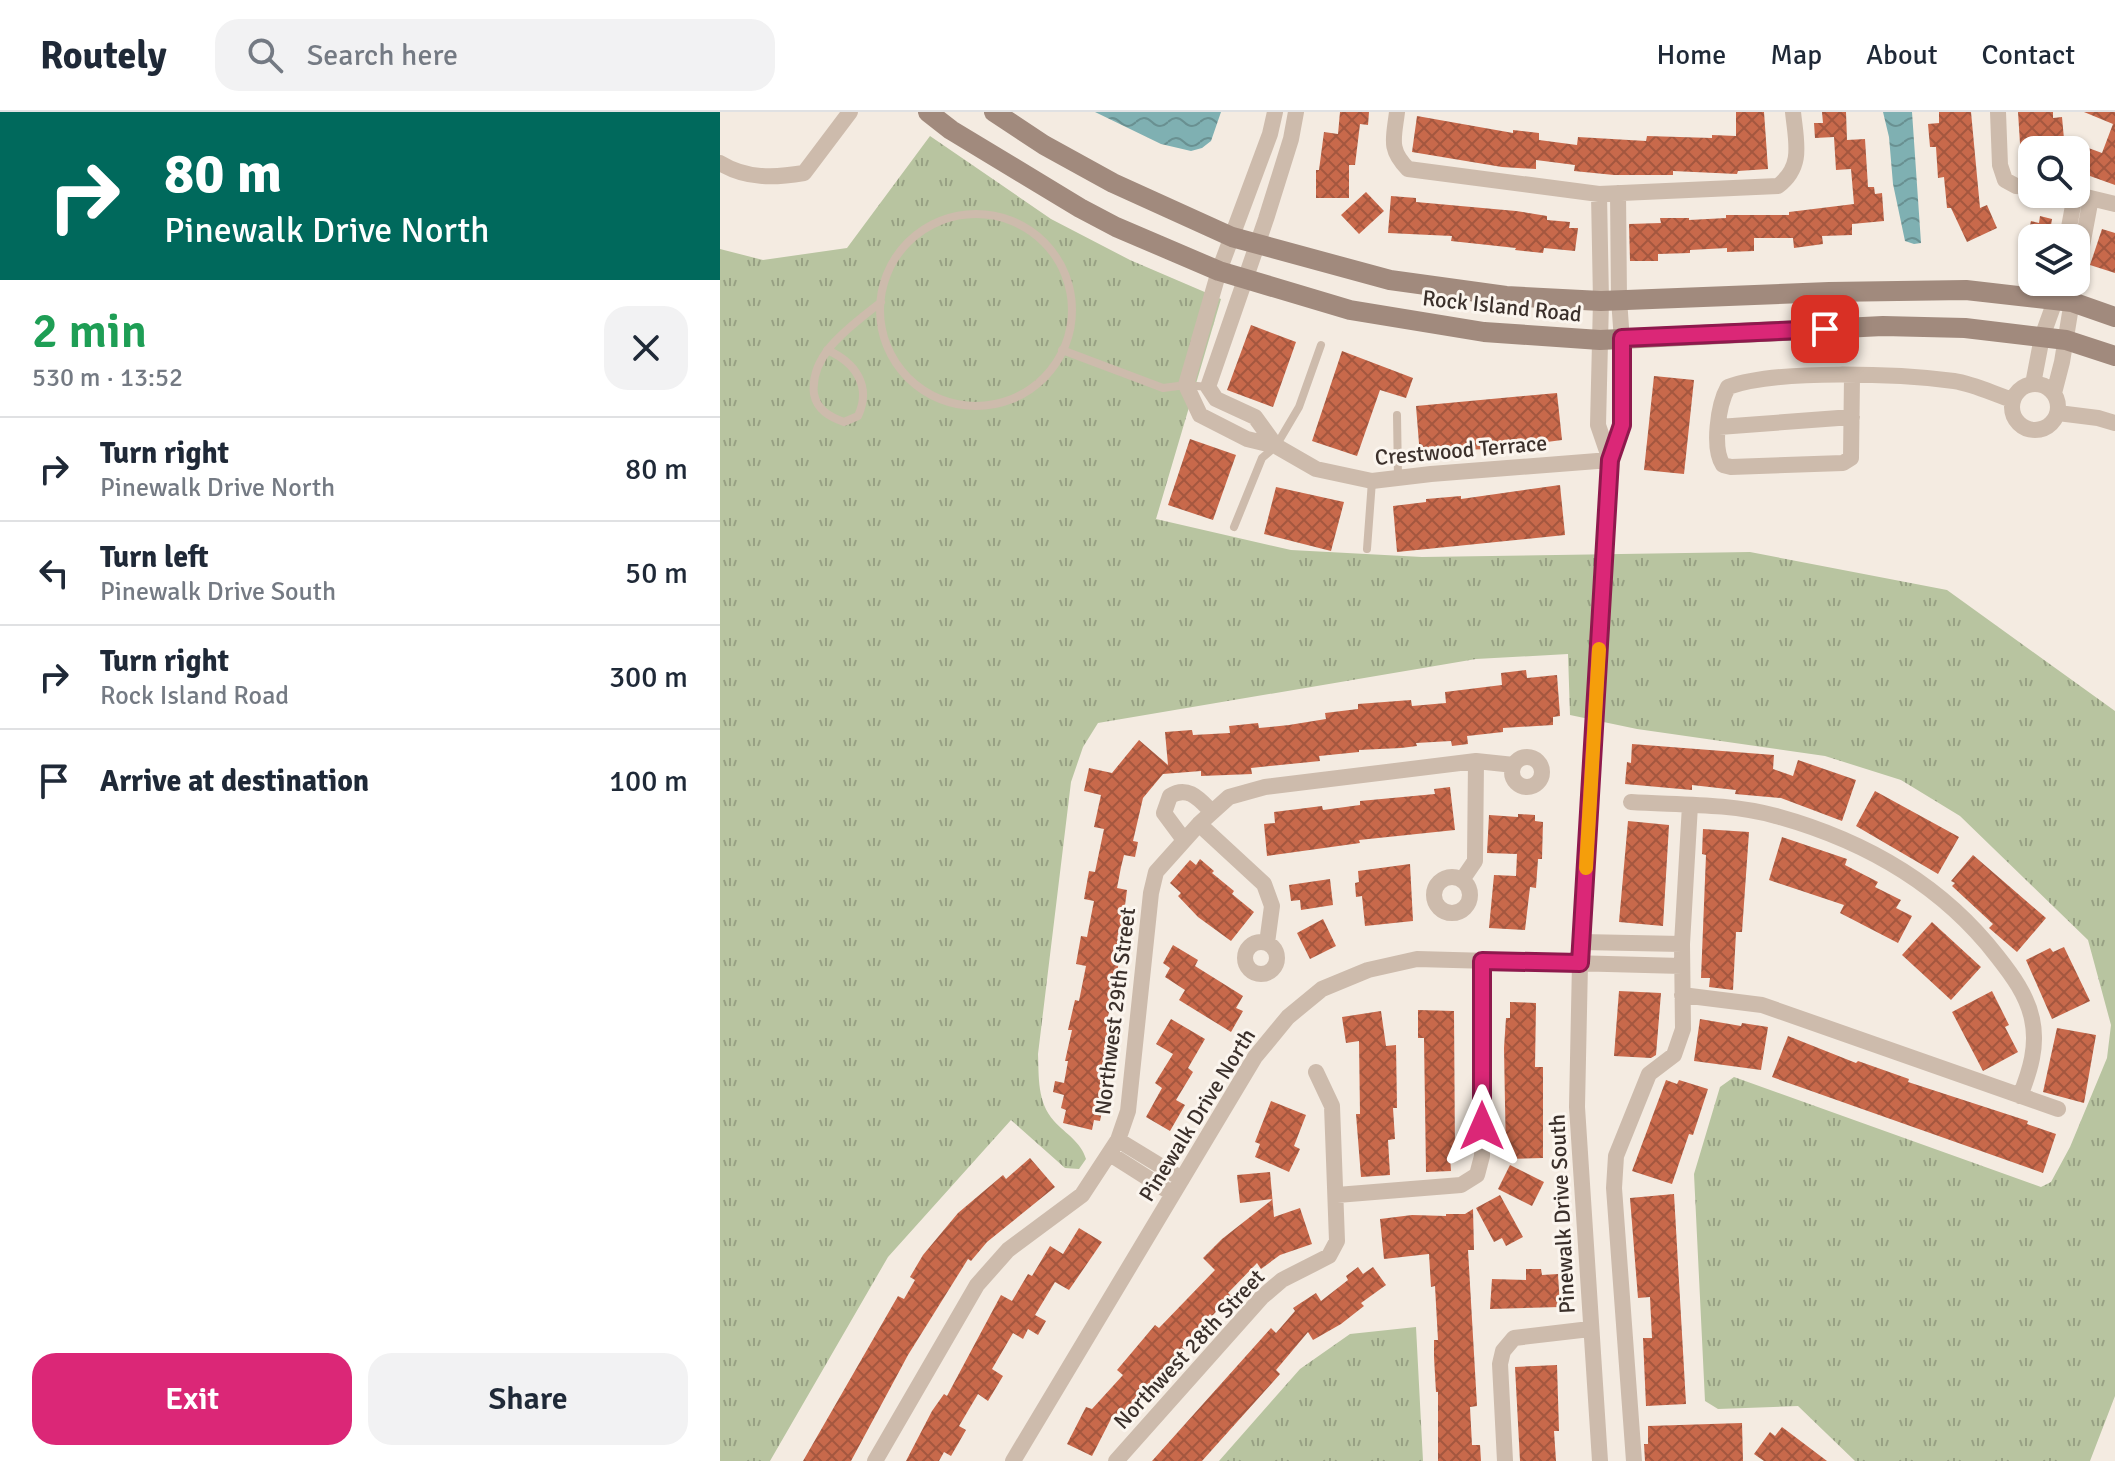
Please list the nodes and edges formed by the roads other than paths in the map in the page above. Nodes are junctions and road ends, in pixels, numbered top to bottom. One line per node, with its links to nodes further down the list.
1 (850, 112): 9 (street)
2 (928, 112): 17 (main road, Rock Island Road)
3 (994, 112): 15 (main road, Rock Island Road)
4 (1275, 112): 15 (street)
5 (1296, 112): 16 (street)
6 (1397, 112): 12 (street)
7 (1793, 112): 11 (street)
8 (1998, 112): 10 (street)
9 (720, 163)
10 (2018, 186)
11 (1618, 193): 12 (street); 23 (street)
12 (1599, 194): 23 (street)
13 (2090, 198): 14 (street)
14 (2115, 204)
15 (1232, 237): 16 (main road, Rock Island Road); 17 (street)
16 (1257, 245): 18 (street); 23 (main road, Rock Island Road)
17 (1219, 271): 18 (main road, Rock Island Road); 36 (street)
18 (1244, 279): 28 (main road, Rock Island Road); 37 (street)
19 (2018, 289): 23 (main road, Rock Island Road)
20 (2063, 296): 26 (street)
21 (2067, 296): 29 (street)
22 (2079, 296): 25 (main road, Rock Island Road)
23 (1610, 300): 27 (street, Pinewalk Drive South); 28 (street, Pinewalk Drive South)
24 (881, 302): 31 (lane); 32 (lane); 32 (lane)
25 (2115, 317)
26 (2042, 337): 27 (main road, Rock Island Road); 29 (main road, Rock Island Road); 35 (street)
27 (1622, 338): 28 (main road, Rock Island Road); 46 (street, Pinewalk Drive South)
28 (1600, 340): 46 (street, Pinewalk Drive South)
29 (2066, 340): 33 (main road, Rock Island Road); 38 (street)
30 (1321, 345): 45 (lane)
31 (827, 350): 31 (lane)
32 (1062, 350): 36 (lane)
33 (2115, 356)
34 (1852, 377): 39 (street); 42 (street); 44 (street)
35 (2033, 384): 38 (street); 39 (street)
36 (1186, 385): 37 (lane); 45 (street, Crestwood Terrace)
37 (1208, 387): 45 (street, Crestwood Terrace)
38 (2054, 393): 40 (street)
39 (2013, 400): 40 (street)
40 (2058, 413): 43 (street)
41 (1397, 415): 47 (lane)
42 (1852, 417): 44 (street); 44 (street)
43 (2115, 423)
44 (1719, 427)
45 (1276, 446): 48 (street, Crestwood Terrace); 49 (lane)
46 (1610, 460): 47 (street, Crestwood Terrace); 59 (street, Pinewalk Drive South)
47 (1398, 478): 48 (street, Crestwood Terrace)
48 (1372, 481): 50 (lane)
49 (1234, 527)
50 (1367, 549)
51 (1476, 761): 52 (street, Northwest 29th Street); 55 (street, Northwest 29th Street); 58 (street)
52 (1514, 765)
53 (1631, 802): 54 (street)
54 (1690, 805): 61 (street); 67 (street)
55 (1212, 812): 56 (street, Northwest 29th Street); 57 (street)
56 (1199, 824): 57 (street, Northwest 29th Street); 60 (street)
57 (1184, 840): 69 (street, Northwest 29th Street)
58 (1462, 880)
59 (1581, 942): 61 (street); 63 (street, Pinewalk Drive South)
60 (1267, 943)
61 (1682, 944): 64 (street)
62 (1482, 961): 63 (street, Pinewalk Drive North); 70 (street, Pinewalk Drive North); 72 (street)
63 (1580, 963): 64 (street); 73 (street, Pinewalk Drive South)
64 (1682, 966): 65 (street)
65 (1682, 995): 67 (street); 79 (street)
66 (1316, 1072): 72 (street)
67 (2020, 1096): 68 (street)
68 (2058, 1109)
69 (1114, 1147): 70 (street); 71 (street); 74 (street, Northwest 29th Street)
70 (1182, 1179): 71 (street, Pinewalk Drive North)
71 (1173, 1194): 75 (street, Pinewalk Drive North)
72 (1337, 1195): 76 (street, Northwest 28th Street)
73 (1590, 1329): 77 (street); 78 (street, Pinewalk Drive South)
74 (875, 1461)
75 (1013, 1461)
76 (1116, 1461)
77 (1505, 1461)
78 (1600, 1461)
79 (1634, 1461)

